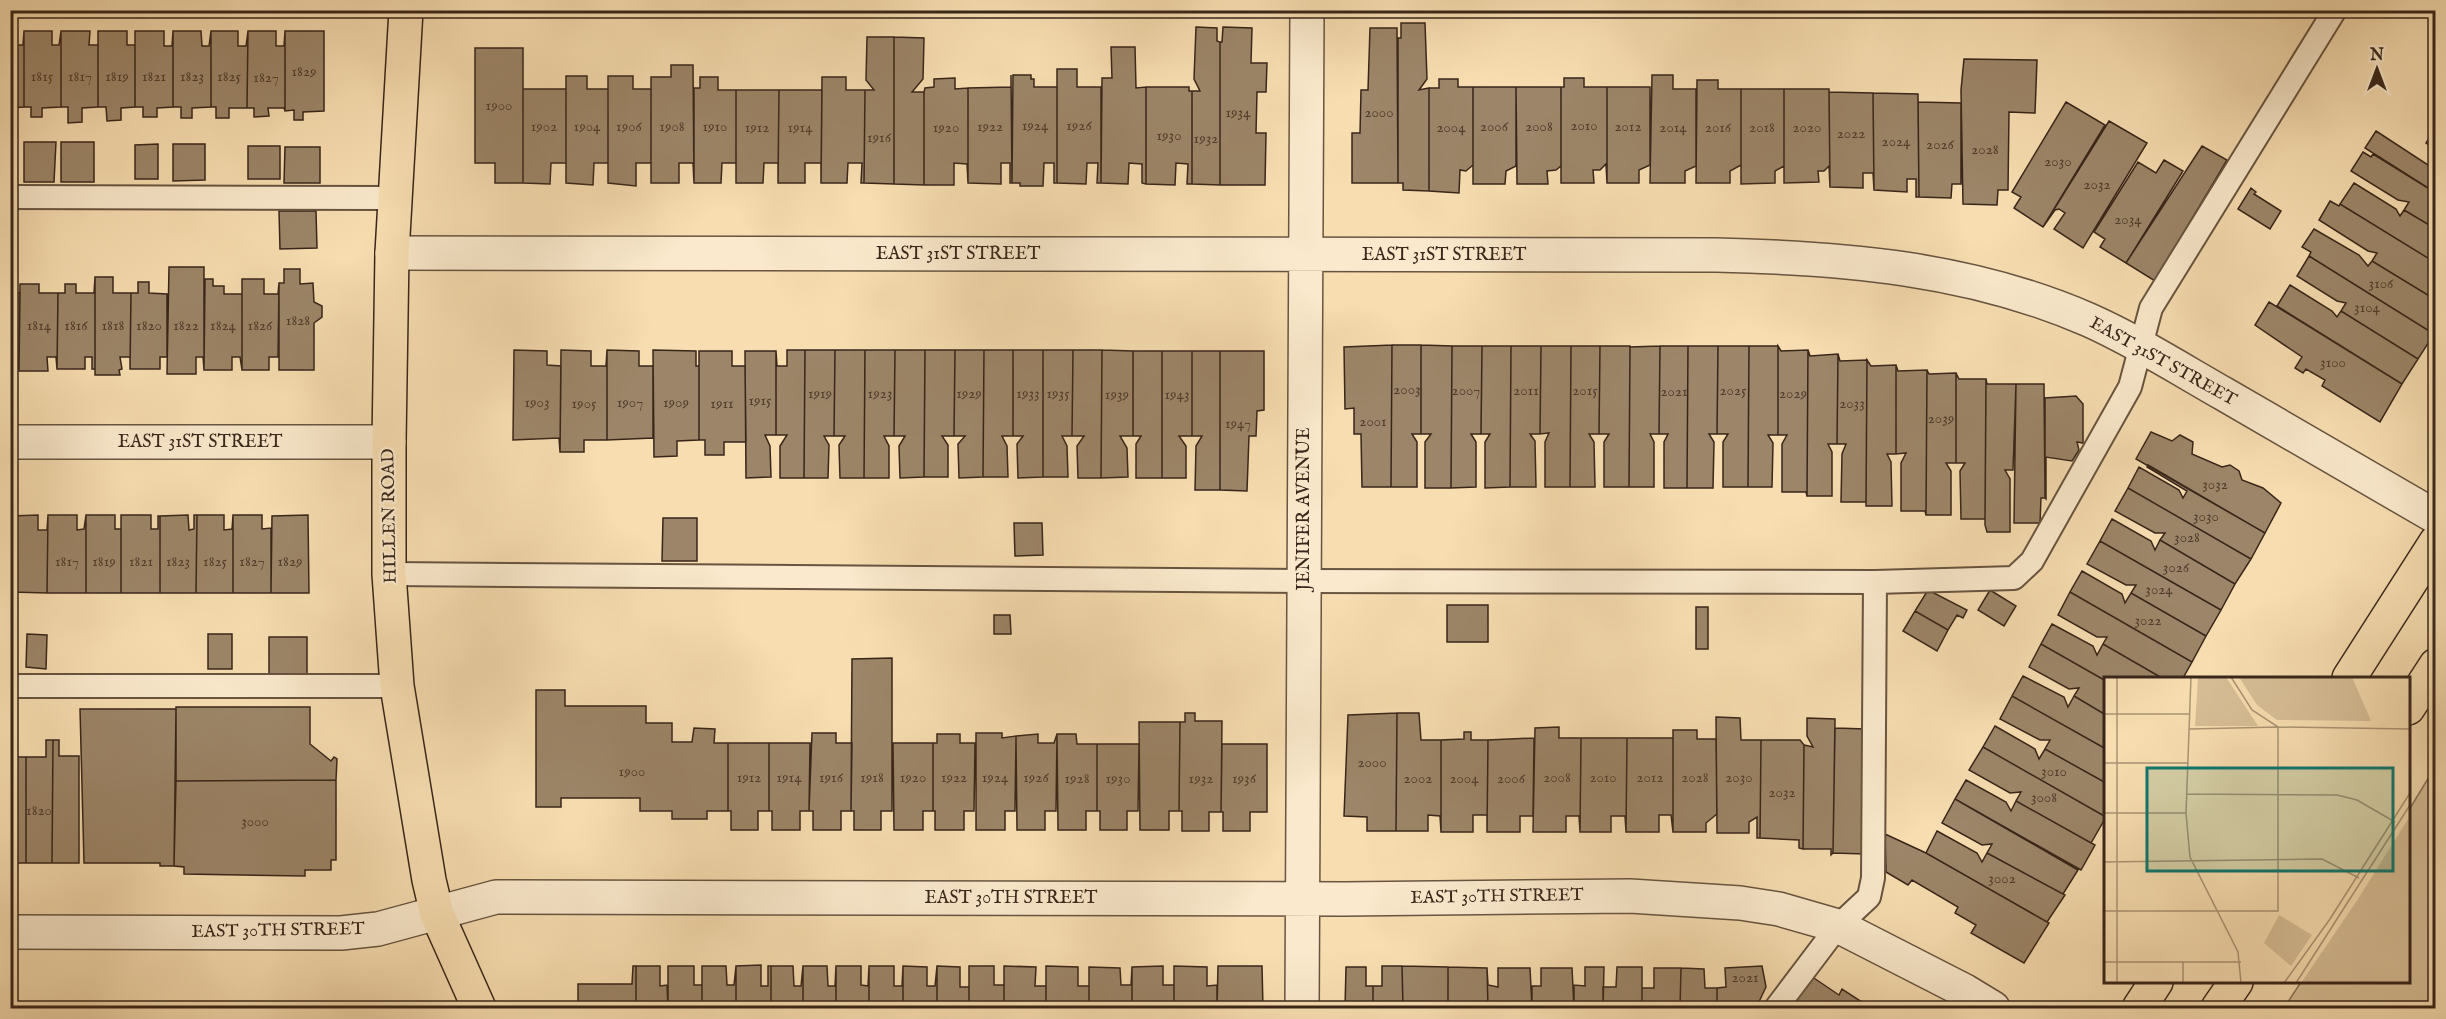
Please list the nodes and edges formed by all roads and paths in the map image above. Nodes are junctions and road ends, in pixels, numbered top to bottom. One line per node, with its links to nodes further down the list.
1 (406, 10): 5 (main road, HILLEN ROAD)
2 (1306, 10): 7 (street, JENIFER AVENUE)
3 (2333, 11): 8 (lane)
4 (10, 197): 5 (lane)
5 (395, 198): 6 (main road, HILLEN ROAD)
6 (392, 253): 7 (street, EAST 31ST STREET); 10 (main road, HILLEN ROAD)
7 (1304, 254): 8 (street, EAST 31ST STREET); 14 (street, JENIFER AVENUE)
8 (2141, 346): 11 (street, EAST 31ST STREET); 15 (lane)
9 (10, 442): 10 (street, EAST 31ST STREET)
10 (389, 442): 13 (main road, HILLEN ROAD)
11 (2436, 518)
12 (2436, 542): 17 (main road)
13 (389, 574): 14 (lane); 19 (main road, HILLEN ROAD)
14 (1304, 581): 15 (lane); 21 (street, JENIFER AVENUE)
15 (1875, 582): 23 (lane)
16 (2436, 665): 20 (main road)
17 (2350, 677)
18 (10, 686): 19 (lane)
19 (397, 686): 22 (main road, HILLEN ROAD)
20 (2410, 706)
21 (1303, 899): 22 (street, EAST 30TH STREET); 23 (street, EAST 30TH STREET); 28 (street, JENIFER AVENUE)
22 (437, 914): 24 (street, EAST 30TH STREET); 27 (main road, HILLEN ROAD)
23 (1838, 926): 29 (lane); 30 (street, EAST 30TH STREET)
24 (10, 932)
25 (2155, 983): 31 (main road)
26 (2234, 983): 32 (main road)
27 (479, 1008)
28 (1302, 1008)
29 (1776, 1008)
30 (1992, 1008)
31 (2139, 1008)
32 (2218, 1008)

